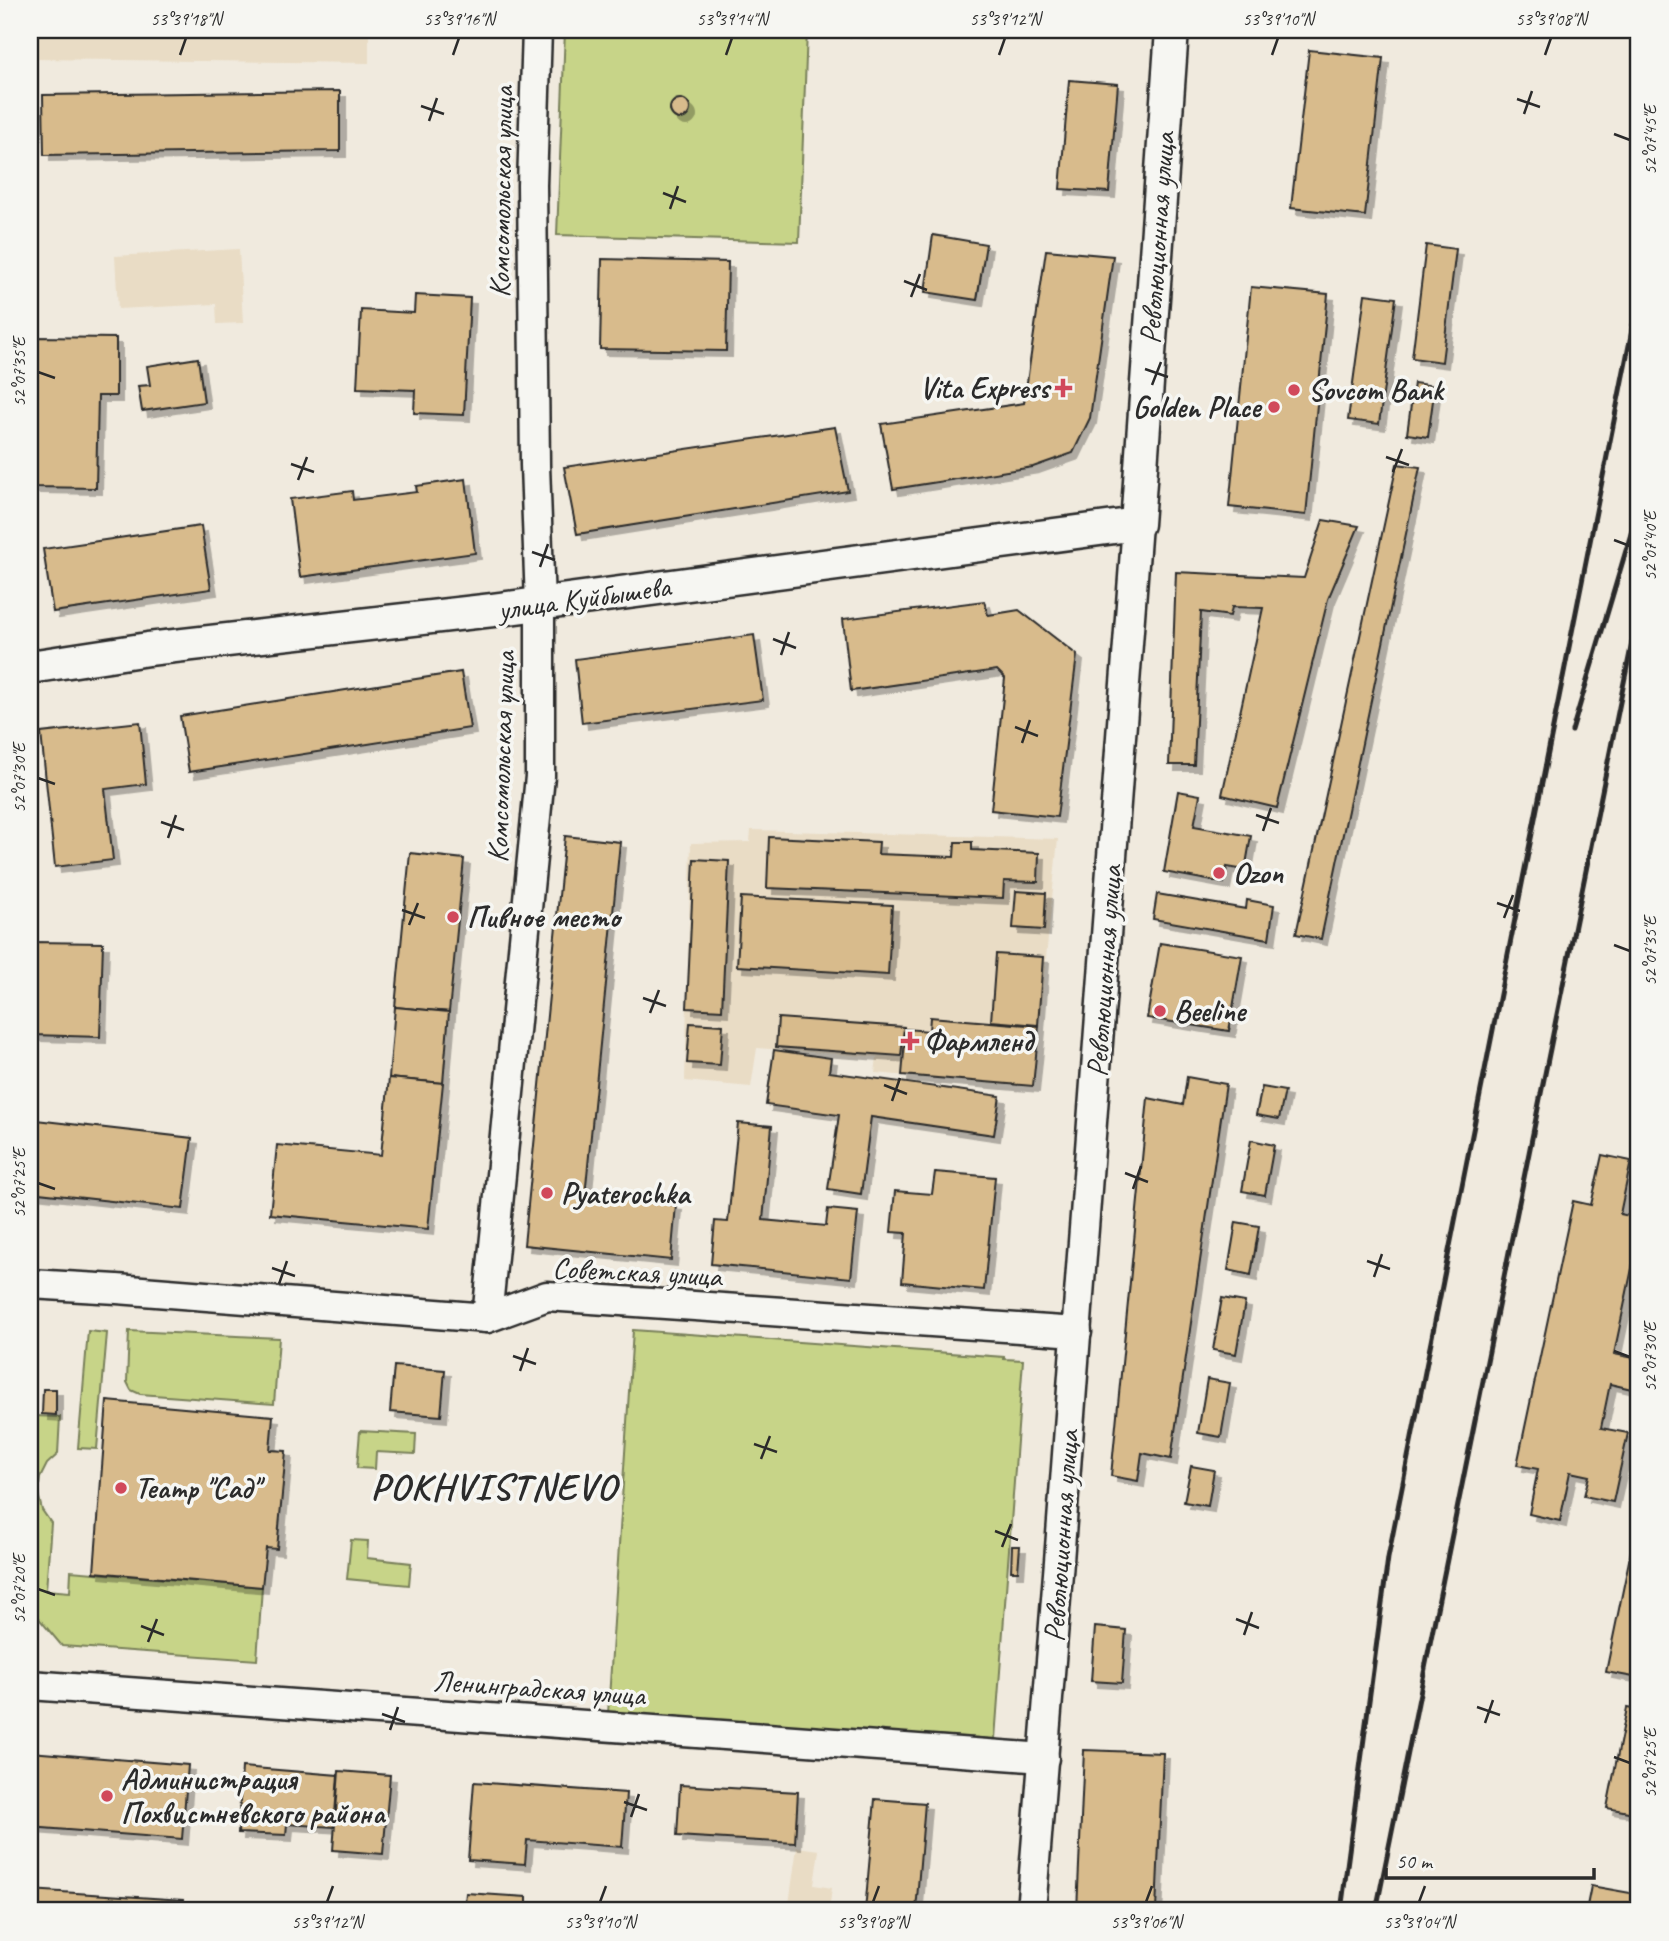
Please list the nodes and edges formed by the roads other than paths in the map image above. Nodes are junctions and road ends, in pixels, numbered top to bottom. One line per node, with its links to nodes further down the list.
1 (537, 30): 4 (street, Комсомольская улица)
2 (1172, 30): 3 (main road, Революционная улица)
3 (1137, 524): 4 (main road, улица Куйбышева); 8 (street, Революционная улица)
4 (540, 604): 5 (main road, улица Куйбышева); 7 (street, Комсомольская улица)
5 (30, 667)
6 (30, 1284): 7 (street, Советская улица)
7 (487, 1318): 8 (street, Советская улица)
8 (1077, 1332): 10 (street, Революционная улица)
9 (30, 1685): 10 (street, Ленинградская улица)
10 (1044, 1758): 11 (street, Революционная улица)
11 (1031, 1911)

